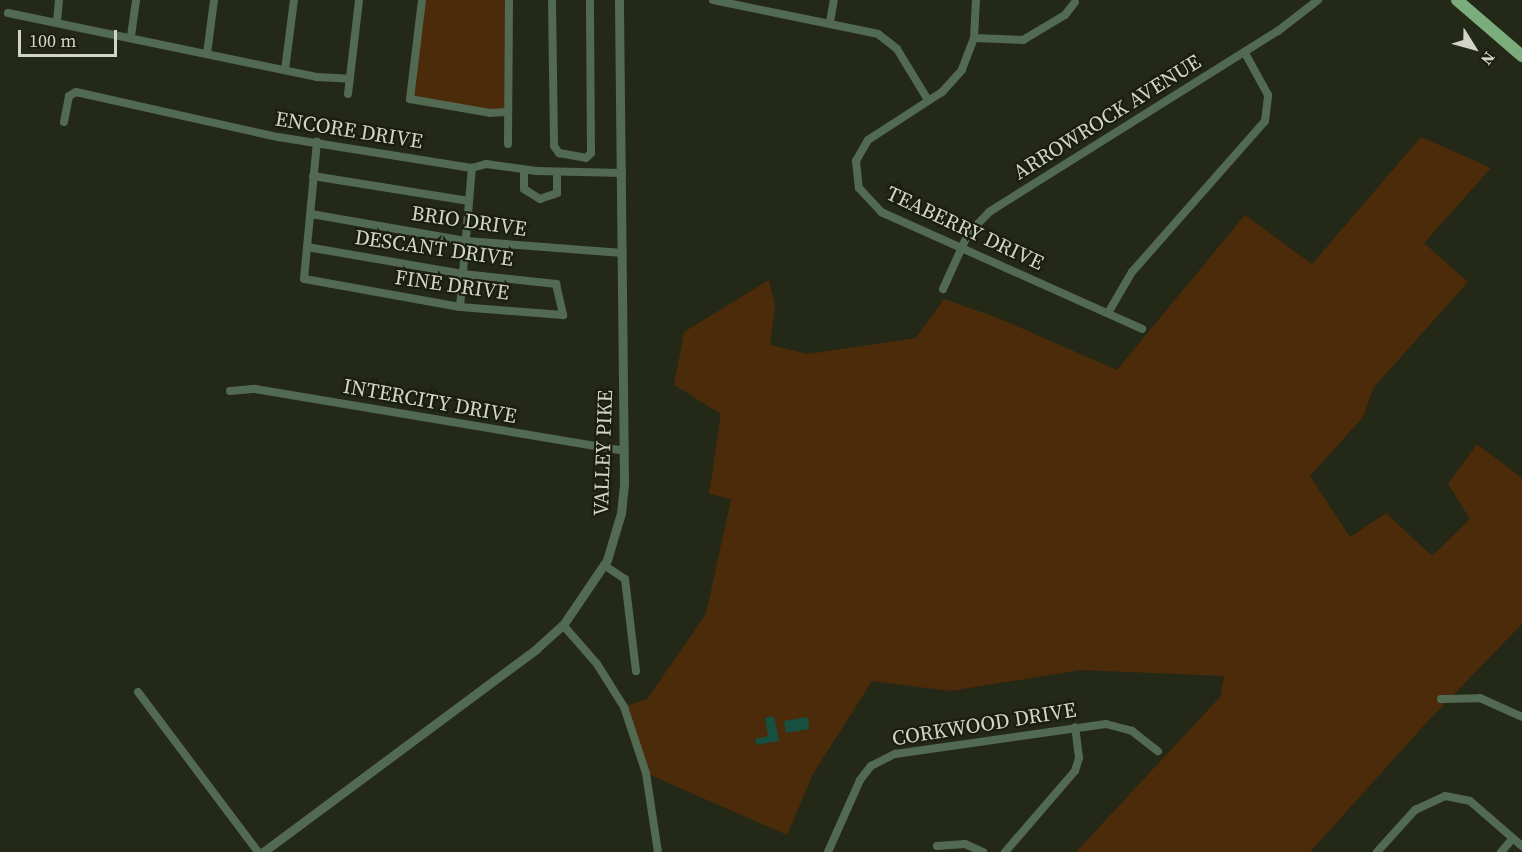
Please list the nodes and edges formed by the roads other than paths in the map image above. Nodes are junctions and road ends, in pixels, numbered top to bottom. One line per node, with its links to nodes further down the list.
1 (59, 0): 18 (street)
2 (136, 0): 20 (street)
3 (214, 0): 23 (street)
4 (294, 0): 25 (street)
5 (359, 0): 26 (street)
6 (422, 0): 29 (street)
7 (509, 0): 29 (street)
8 (552, 0): 9 (street)
9 (590, 0)
10 (619, 0): 36 (street, VALLEY PIKE)
11 (713, 0): 19 (street)
12 (834, 0): 19 (street)
13 (976, 0): 21 (street)
14 (1318, 0): 22 (street, ARROWROCK AVENUE)
15 (1457, 0): 24 (main road)
16 (1075, 2): 21 (street)
17 (8, 13): 18 (street)
18 (57, 22): 20 (street)
19 (830, 22): 28 (street)
20 (131, 36): 23 (street)
21 (974, 38): 28 (street, TEABERRY DRIVE)
22 (1245, 53): 42 (street, ARROWROCK AVENUE); 48 (street)
23 (207, 54): 25 (street)
24 (1522, 56)
25 (285, 70): 26 (street)
26 (350, 79): 27 (street)
27 (348, 94)
28 (928, 100): 42 (street, TEABERRY DRIVE)
29 (507, 112): 32 (street)
30 (64, 122): 31 (street, ENCORE DRIVE)
31 (316, 142): 33 (street, ENCORE DRIVE); 37 (street)
32 (508, 144)
33 (472, 168): 34 (street, ENCORE DRIVE); 38 (street)
34 (524, 170): 35 (street, ENCORE DRIVE); 35 (street)
35 (557, 172): 36 (street, ENCORE DRIVE)
36 (622, 173): 43 (street, VALLEY PIKE)
37 (313, 176): 38 (street); 39 (street)
38 (469, 201): 40 (street)
39 (311, 214): 40 (street, BRIO DRIVE); 41 (street)
40 (466, 242): 43 (street, BRIO DRIVE); 44 (street)
41 (307, 247): 44 (street, DESCANT DRIVE); 47 (street, FINE DRIVE)
42 (962, 247): 46 (street, ARROWROCK AVENUE); 48 (street, TEABERRY DRIVE)
43 (623, 253): 51 (street, VALLEY PIKE)
44 (464, 274): 45 (street, DESCANT DRIVE); 47 (street)
45 (556, 284): 47 (street, FINE DRIVE)
46 (944, 289)
47 (460, 307)
48 (1108, 313): 49 (street, TEABERRY DRIVE)
49 (1142, 329)
50 (230, 391): 51 (street, INTERCITY DRIVE)
51 (624, 450): 52 (street, VALLEY PIKE)
52 (604, 565): 53 (street, VALLEY PIKE); 54 (street)
53 (563, 625): 64 (street, VALLEY PIKE); 65 (street)
54 (636, 671)
55 (138, 692): 63 (street)
56 (1441, 699): 57 (street)
57 (1522, 717)
58 (1075, 727): 59 (street, CORKWOOD DRIVE); 66 (street, CORKWOOD DRIVE); 68 (street)
59 (1158, 751)
60 (1513, 838): 62 (street); 69 (street); 70 (street)
61 (937, 846): 67 (street)
62 (1522, 846)
63 (258, 852)
64 (263, 852)
65 (658, 852)
66 (828, 852)
67 (983, 852)
68 (1005, 852)
69 (1377, 852)
70 (1501, 852)

